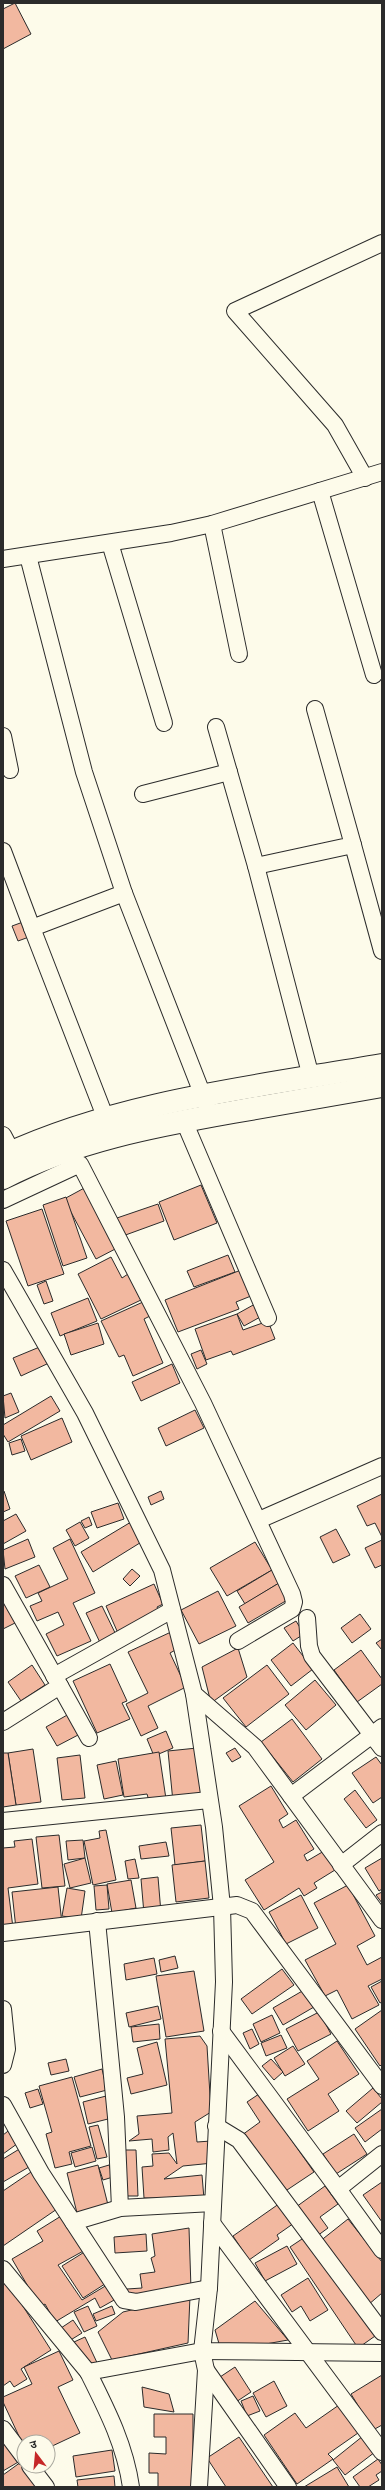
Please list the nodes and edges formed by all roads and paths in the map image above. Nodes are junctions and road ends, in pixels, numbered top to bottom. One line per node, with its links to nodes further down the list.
1 (382, 242): 3 (street)
2 (382, 472): 3 (street)
3 (365, 478): 4 (street)
4 (320, 491): 5 (street); 10 (street)
5 (212, 524): 6 (street); 9 (street)
6 (110, 543): 7 (street); 12 (street)
7 (28, 556): 8 (street); 22 (street)
8 (3, 559)
9 (238, 654)
10 (374, 675)
11 (316, 709): 18 (street)
12 (164, 724)
13 (216, 727): 16 (street)
14 (3, 736): 15 (street)
15 (10, 770)
16 (229, 772): 17 (street); 20 (street)
17 (144, 794)
18 (353, 845): 20 (street); 24 (street)
19 (3, 851): 21 (street)
20 (256, 866): 26 (street)
21 (6, 870): 23 (street)
22 (124, 893): 23 (street); 28 (street)
23 (32, 928): 30 (street)
24 (382, 949)
25 (382, 1065): 26 (main road)
26 (311, 1077): 28 (main road)
27 (382, 1086): 29 (main road)
28 (203, 1095): 29 (street); 30 (main road)
29 (211, 1116): 31 (main road)
30 (106, 1119): 33 (main road)
31 (184, 1121): 33 (main road); 37 (street)
32 (6, 1148): 33 (main road)
33 (73, 1148): 34 (main road); 35 (street); 39 (street)
34 (3, 1178)
35 (3, 1200)
36 (3, 1270): 41 (street)
37 (268, 1318)
38 (382, 1466): 39 (street)
39 (259, 1520): 43 (street)
40 (3, 1585): 44 (street)
41 (172, 1610): 44 (street); 45 (street)
42 (307, 1618): 47 (street)
43 (238, 1642)
44 (57, 1681): 46 (street); 48 (street)
45 (194, 1694): 50 (street); 51 (street)
46 (3, 1722)
47 (377, 1731): 49 (street); 50 (street)
48 (89, 1738)
49 (382, 1748)
50 (291, 1796): 54 (street)
51 (209, 1800): 52 (street); 55 (street)
52 (3, 1821)
53 (382, 1833): 54 (street)
54 (341, 1866): 56 (street)
55 (222, 1907): 57 (street); 60 (street); 62 (street)
56 (382, 1920)
57 (97, 1921): 58 (street); 68 (street)
58 (3, 1933)
59 (3, 2009): 61 (street)
60 (221, 2032): 64 (street); 66 (street)
61 (3, 2065)
62 (382, 2086)
63 (3, 2105): 69 (street)
64 (216, 2126): 67 (street); 74 (street)
65 (382, 2154): 66 (street)
66 (338, 2189): 71 (street)
67 (212, 2203): 68 (street); 70 (street)
68 (120, 2208): 69 (street)
69 (74, 2222): 73 (street)
70 (212, 2223): 73 (street); 76 (street)
71 (382, 2250)
72 (3, 2269): 79 (street)
73 (209, 2288): 75 (street)
74 (382, 2332)
75 (202, 2351): 76 (street); 78 (street); 79 (street)
76 (307, 2353): 77 (street); 82 (street)
77 (382, 2354)
78 (206, 2370): 86 (street); 87 (street)
79 (88, 2372): 85 (street)
80 (3, 2429): 81 (street)
81 (16, 2446)
82 (382, 2452)
83 (36, 2474): 84 (street)
84 (46, 2487)
85 (132, 2487)
86 (199, 2487)
87 (288, 2487)

